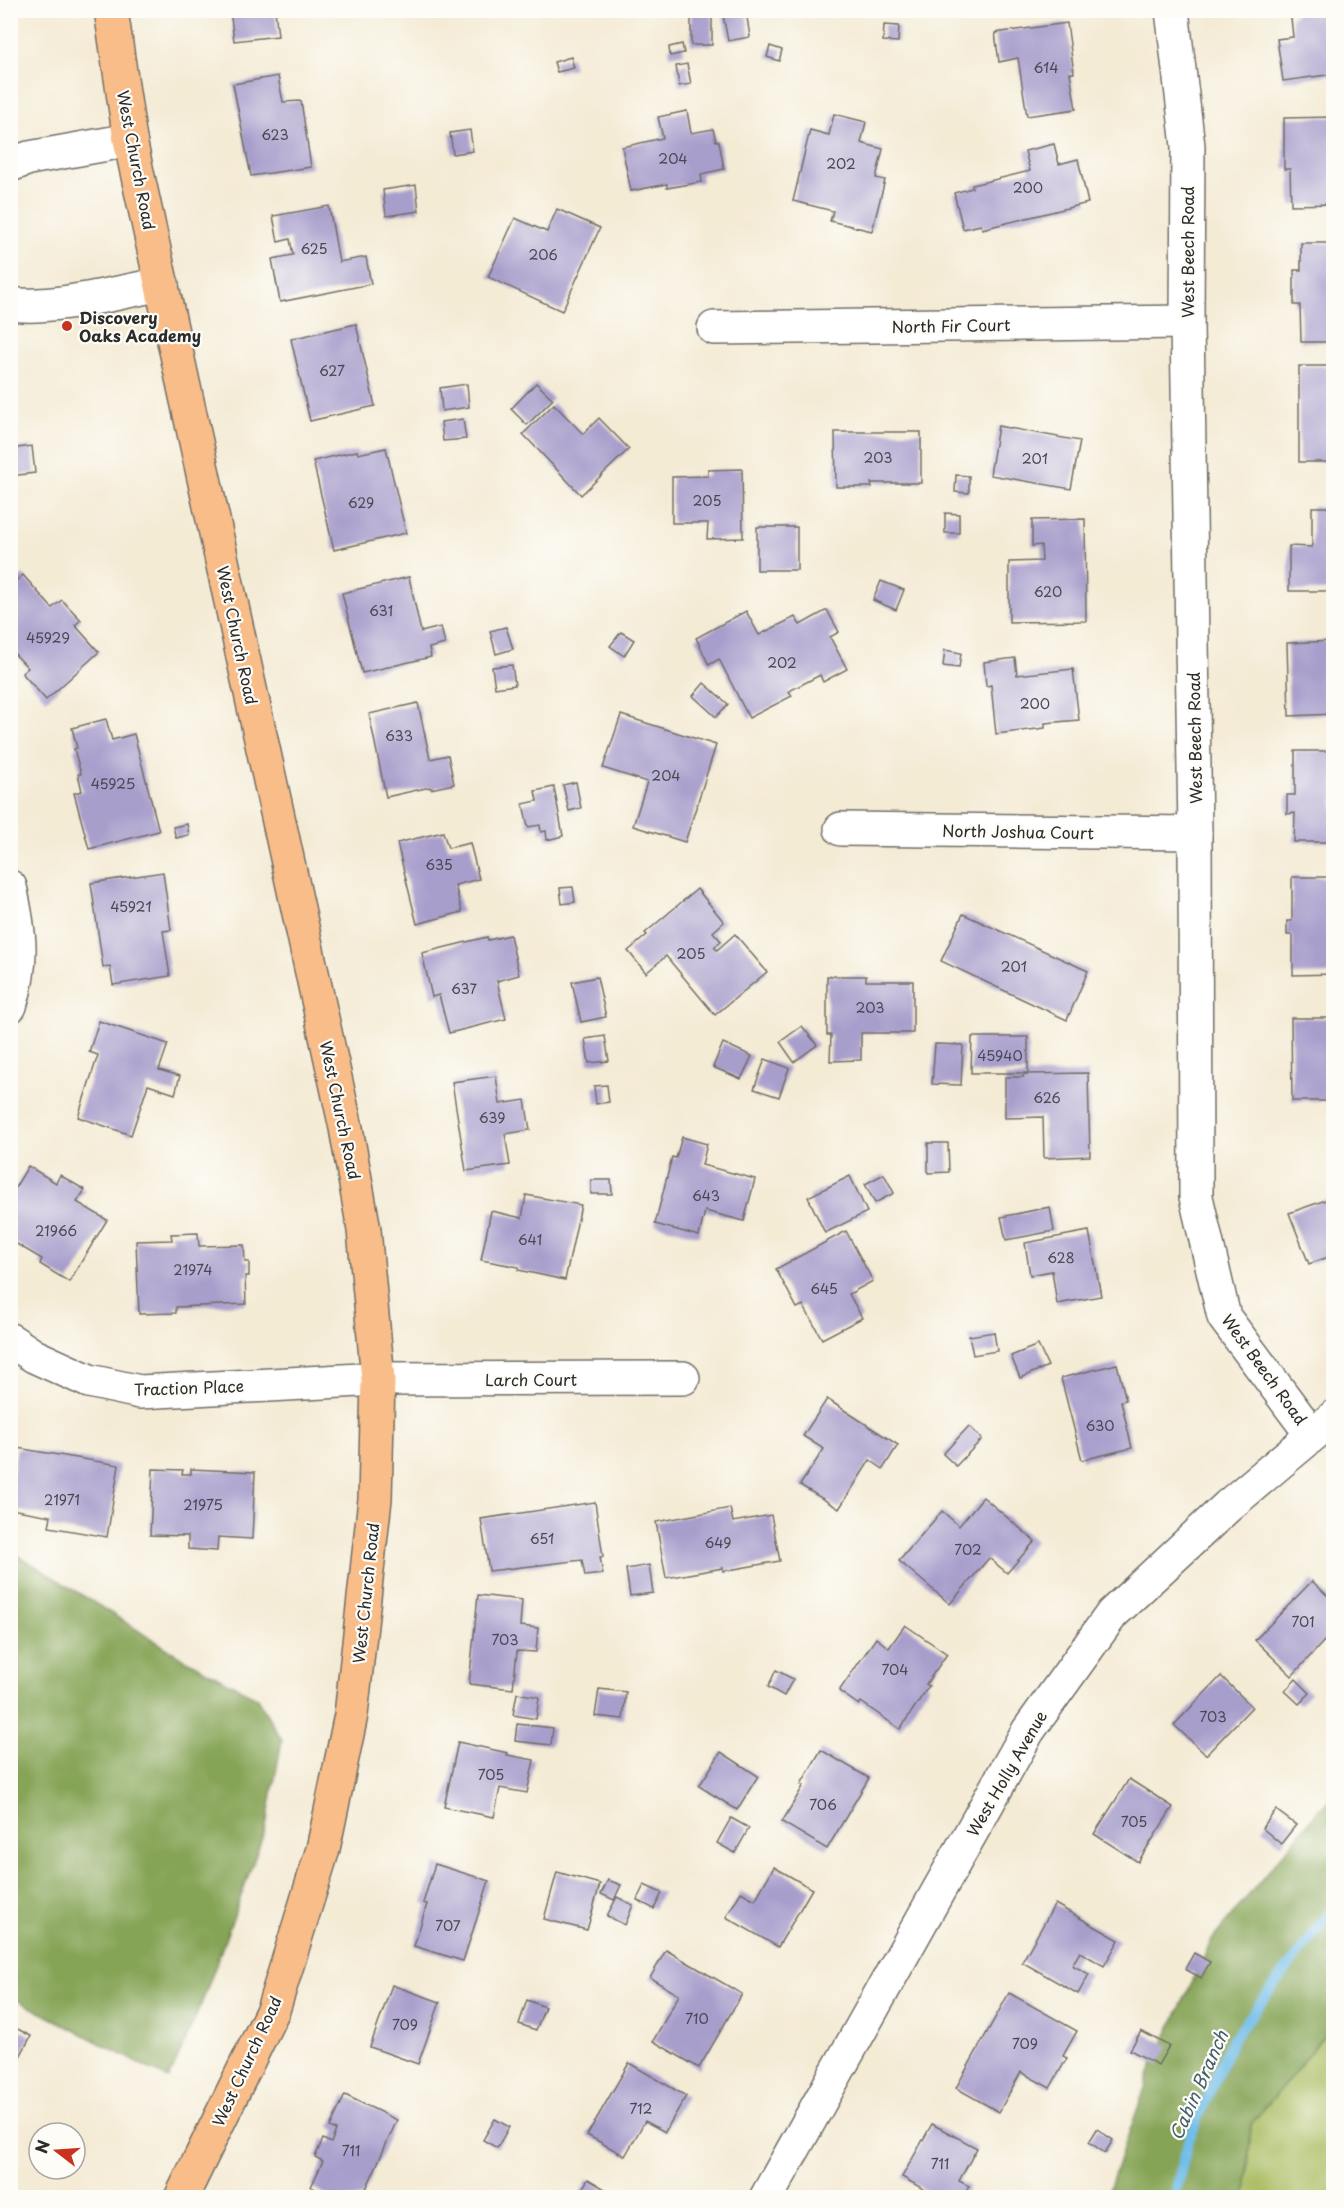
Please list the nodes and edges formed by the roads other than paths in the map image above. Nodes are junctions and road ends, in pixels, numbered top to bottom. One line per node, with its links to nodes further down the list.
1 (111, 10): 3 (main road, West Church Road)
2 (1172, 10): 7 (street, West Beech Road)
3 (130, 140): 4 (street); 5 (main road, West Church Road)
4 (10, 165)
5 (162, 284): 6 (street); 15 (main road, West Church Road)
6 (10, 304)
7 (1187, 322): 8 (street, North Fir Court); 10 (street, West Beech Road)
8 (714, 328)
9 (841, 829): 10 (street, North Joshua Court)
10 (1195, 833): 16 (street, West Beech Road)
11 (10, 887): 12 (street)
12 (10, 1006)
13 (10, 1340): 15 (street, Traction Place)
14 (683, 1378): 15 (street, Larch Court)
15 (378, 1379): 17 (main road, West Church Road)
16 (1323, 1426): 18 (street, West Holly Avenue)
17 (181, 2198)
18 (766, 2198)

